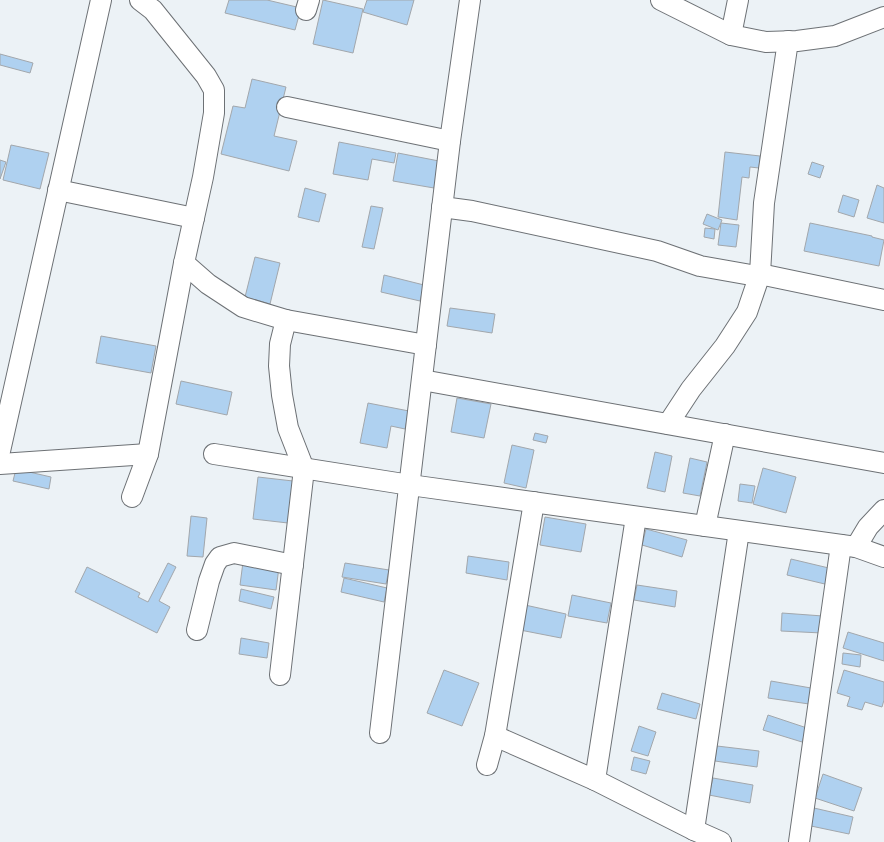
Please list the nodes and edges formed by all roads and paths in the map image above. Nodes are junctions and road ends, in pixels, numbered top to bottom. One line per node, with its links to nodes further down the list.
1 (101, 0): 11 (street)
2 (140, 0): 13 (street)
3 (470, 0): 10 (street)
4 (661, 0): 7 (street)
5 (738, 0): 7 (street)
6 (884, 17): 8 (street)
7 (731, 35): 8 (street)
8 (788, 41): 15 (street)
9 (287, 108): 10 (street)
10 (450, 141): 12 (street)
11 (58, 190): 13 (street); 22 (street)
12 (442, 207): 15 (street); 18 (street)
13 (194, 218): 14 (street)
14 (184, 263): 17 (street); 23 (street)
15 (760, 274): 16 (street); 20 (street)
16 (884, 300)
17 (286, 320): 18 (street); 27 (street)
18 (426, 345): 19 (street)
19 (422, 380): 20 (street); 28 (street)
20 (668, 424): 21 (street)
21 (725, 434): 25 (street); 33 (street)
22 (0, 451)
23 (148, 454): 26 (street); 29 (street)
24 (214, 454): 27 (street)
25 (884, 463)
26 (0, 464)
27 (304, 469): 28 (street); 37 (street)
28 (410, 485): 30 (street); 40 (street)
29 (132, 497)
30 (534, 502): 32 (street); 41 (street)
31 (884, 510): 35 (street)
32 (636, 517): 33 (street); 43 (street)
33 (705, 526): 34 (street)
34 (739, 531): 35 (street); 44 (street)
35 (848, 546): 36 (street); 46 (street)
36 (884, 556)
37 (293, 565): 38 (street); 39 (street)
38 (197, 630)
39 (280, 675)
40 (380, 733)
41 (495, 736): 42 (street); 43 (street)
42 (487, 765)
43 (595, 780): 44 (street)
44 (694, 830): 45 (street)
45 (721, 842)
46 (799, 842)

